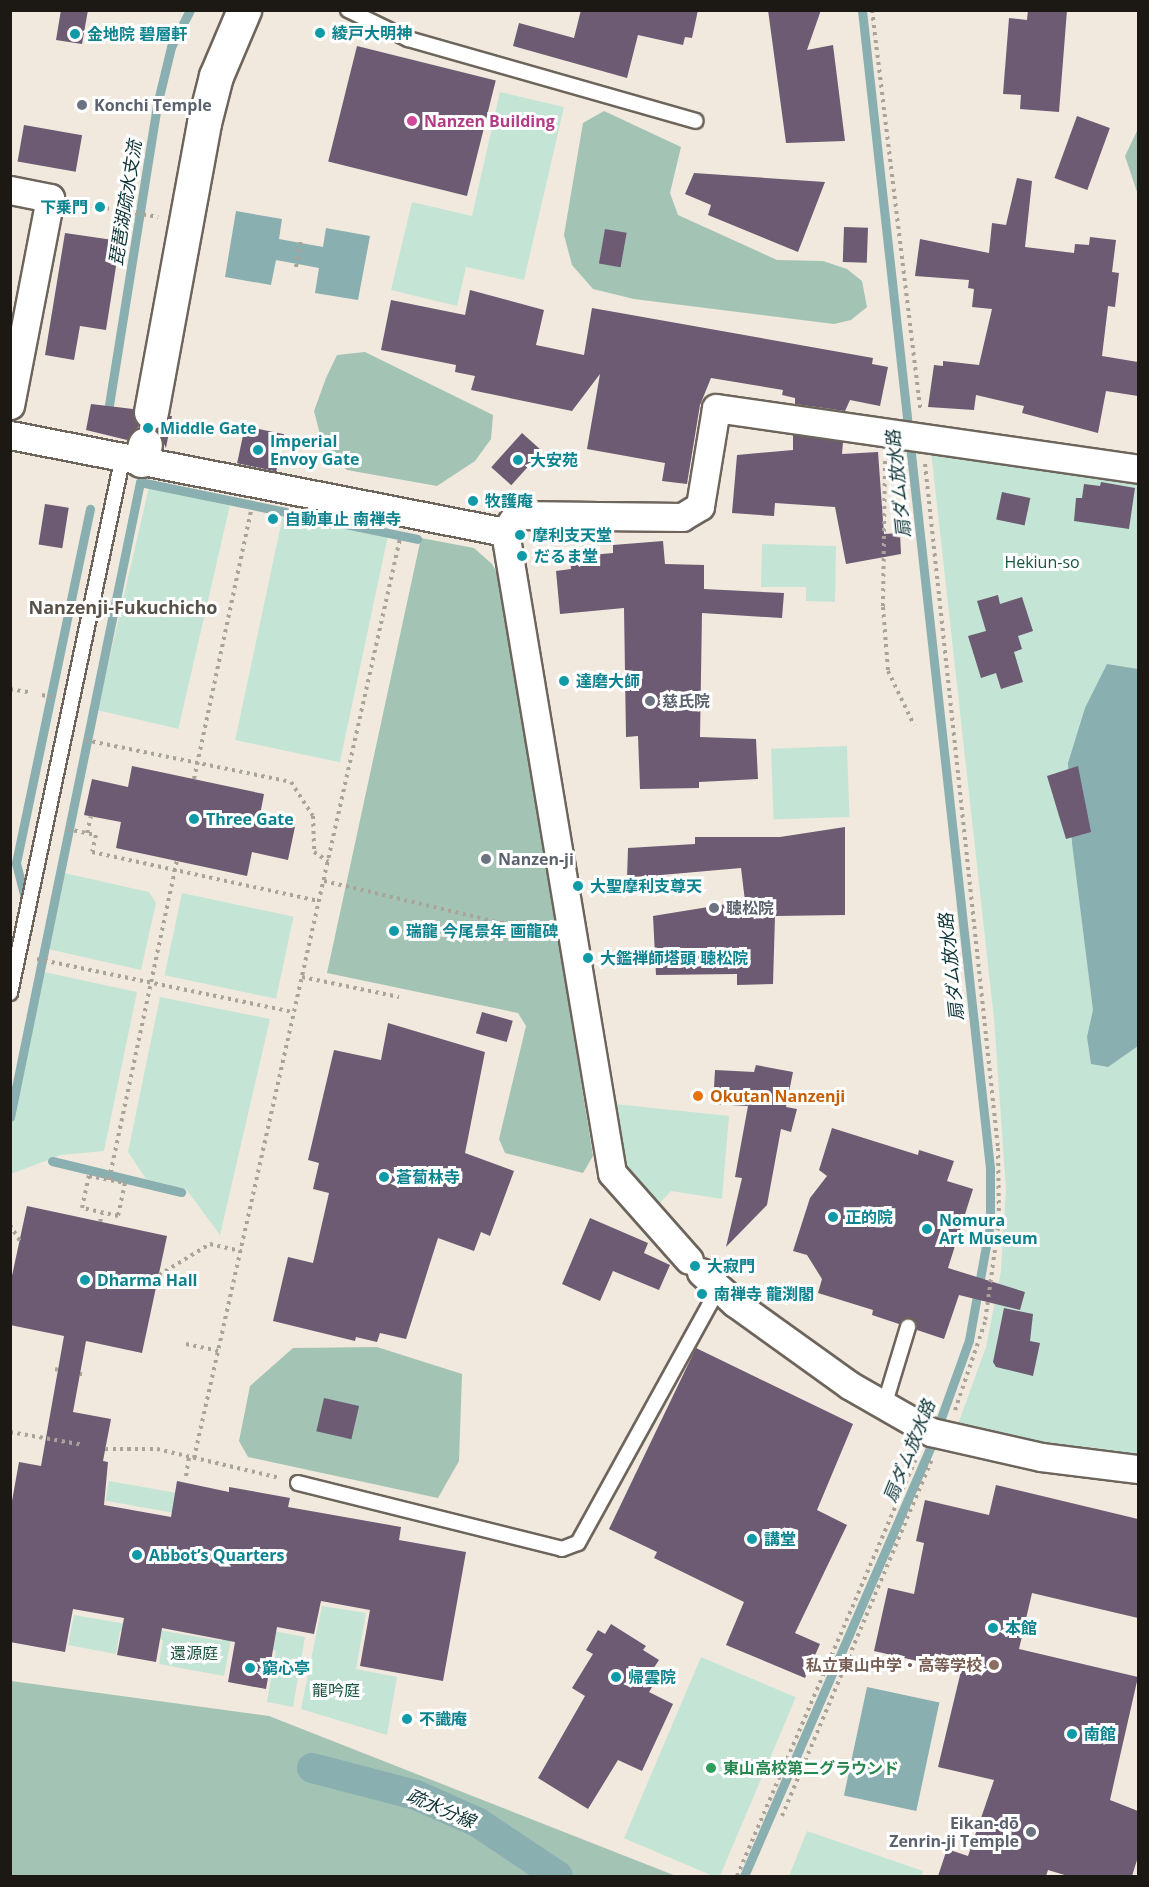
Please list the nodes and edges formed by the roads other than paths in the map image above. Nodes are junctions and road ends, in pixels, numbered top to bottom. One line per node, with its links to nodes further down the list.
1 (244, 10): 6 (street)
2 (348, 10): 3 (lane)
3 (696, 121)
4 (10, 190): 5 (street)
5 (10, 405)
6 (151, 412)
7 (10, 435): 8 (street)
8 (136, 453): 10 (street); 11 (lane)
9 (1138, 469): 10 (street)
10 (505, 532): 12 (street)
11 (10, 993)
12 (703, 1274): 14 (street); 16 (lane)
13 (908, 1327): 14 (lane)
14 (884, 1406): 15 (street)
15 (1138, 1469)
16 (298, 1483)

